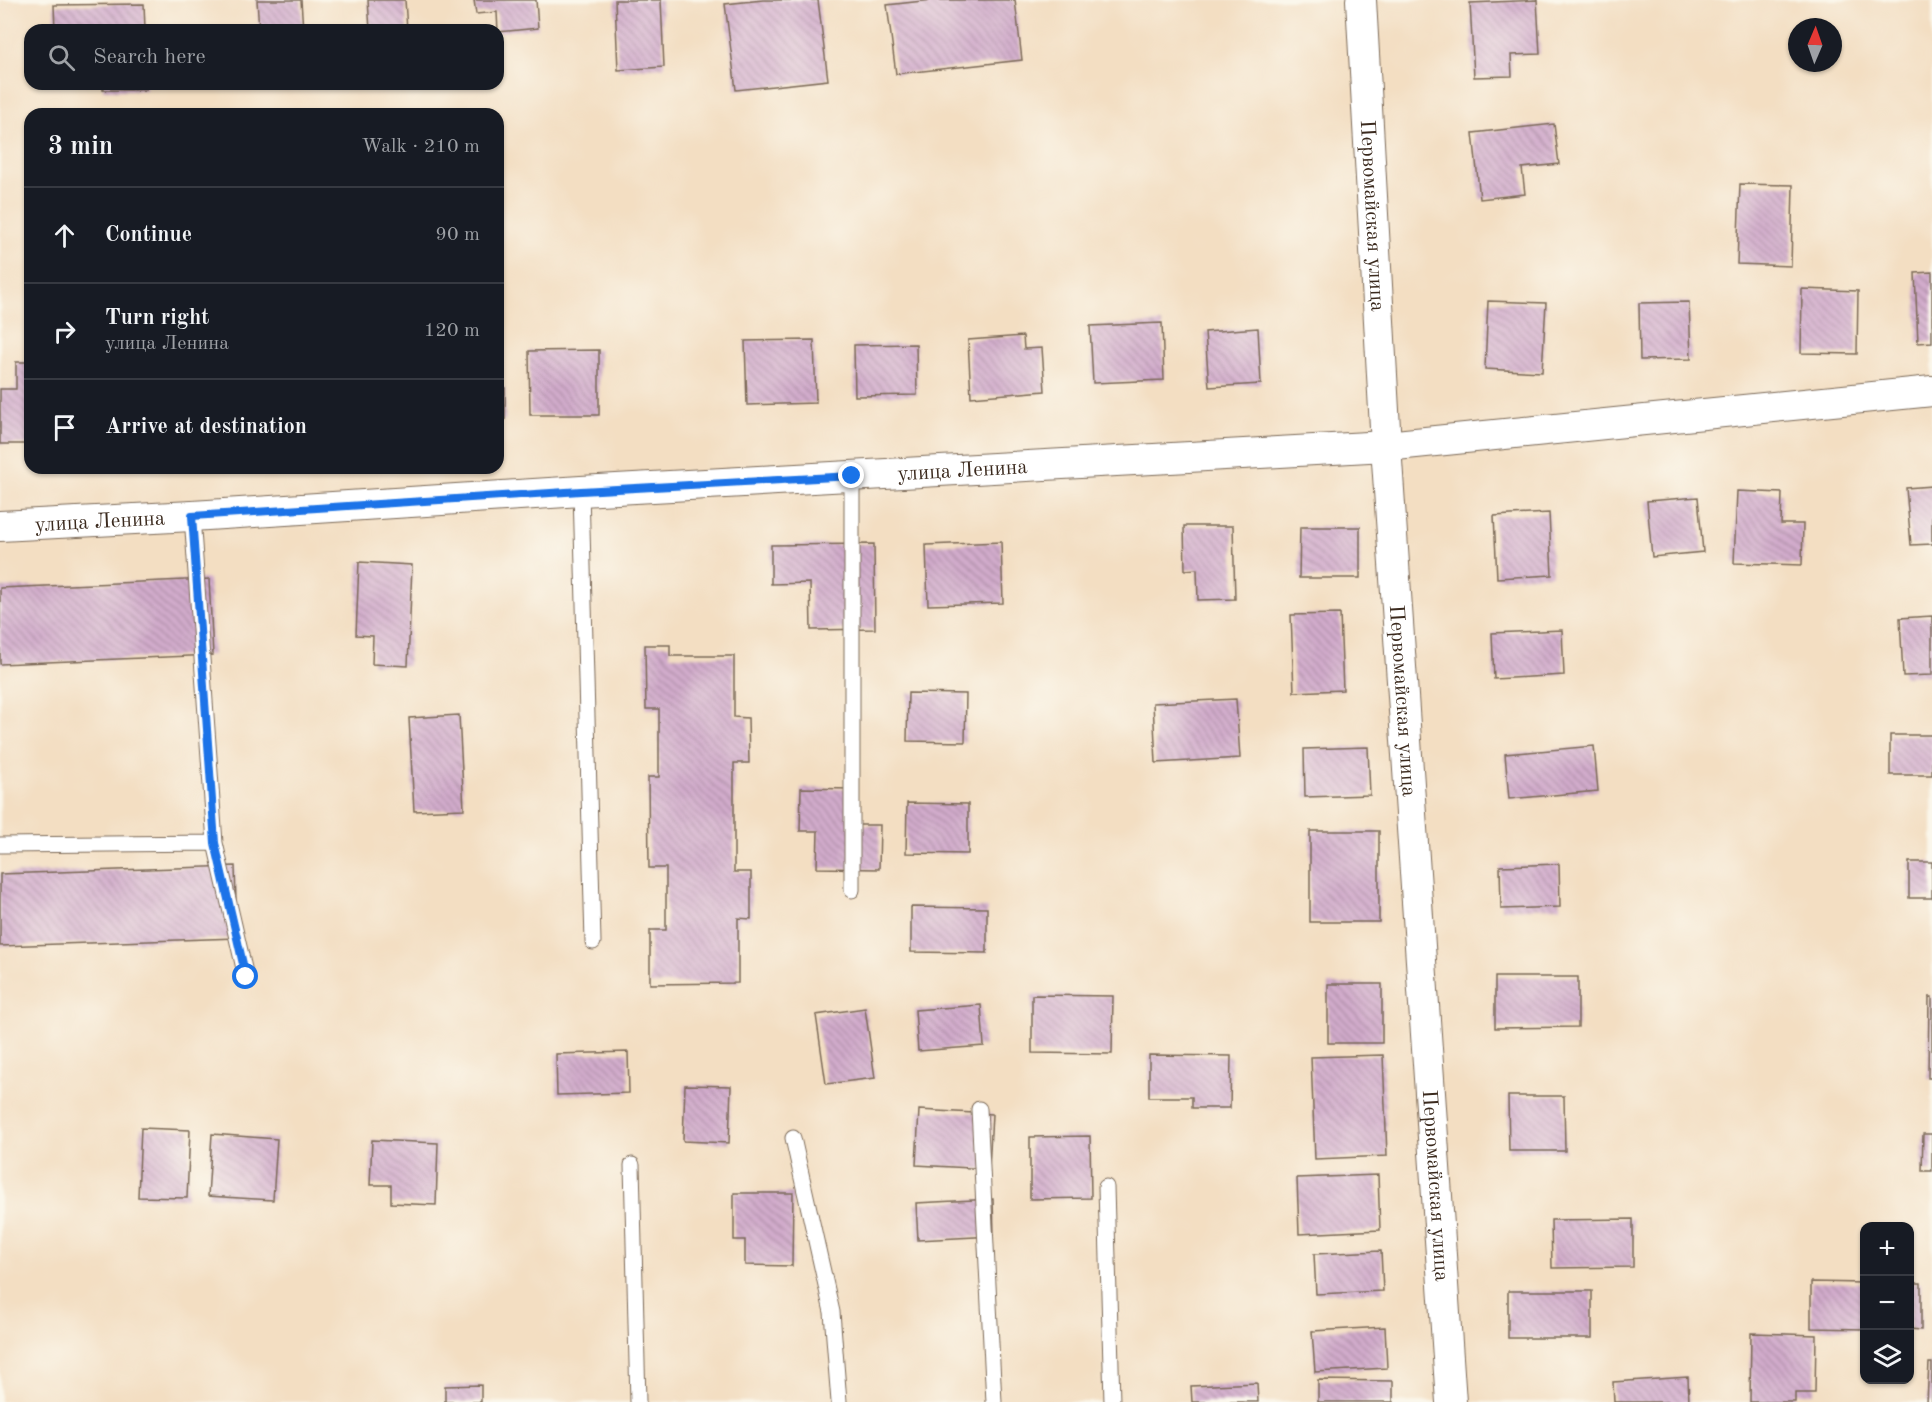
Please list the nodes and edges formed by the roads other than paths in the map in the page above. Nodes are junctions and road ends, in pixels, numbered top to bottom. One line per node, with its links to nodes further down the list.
1 (1361, 0): 3 (street, Первомайская улица)
2 (1932, 390): 3 (street, улица Ленина)
3 (1386, 446): 4 (street, улица Ленина); 21 (street, Первомайская улица)
4 (852, 476): 5 (street, улица Ленина); 10 (lane)
5 (581, 491): 6 (street, улица Ленина); 11 (lane)
6 (192, 516): 7 (street, улица Ленина); 8 (lane)
7 (0, 526)
8 (215, 843): 9 (lane); 12 (lane)
9 (0, 845)
10 (852, 890)
11 (593, 942)
12 (246, 977)
13 (979, 1109): 19 (lane)
14 (793, 1138): 18 (lane)
15 (632, 1165): 17 (lane)
16 (1106, 1187): 20 (lane)
17 (638, 1402)
18 (838, 1402)
19 (994, 1402)
20 (1112, 1402)
21 (1451, 1402)

